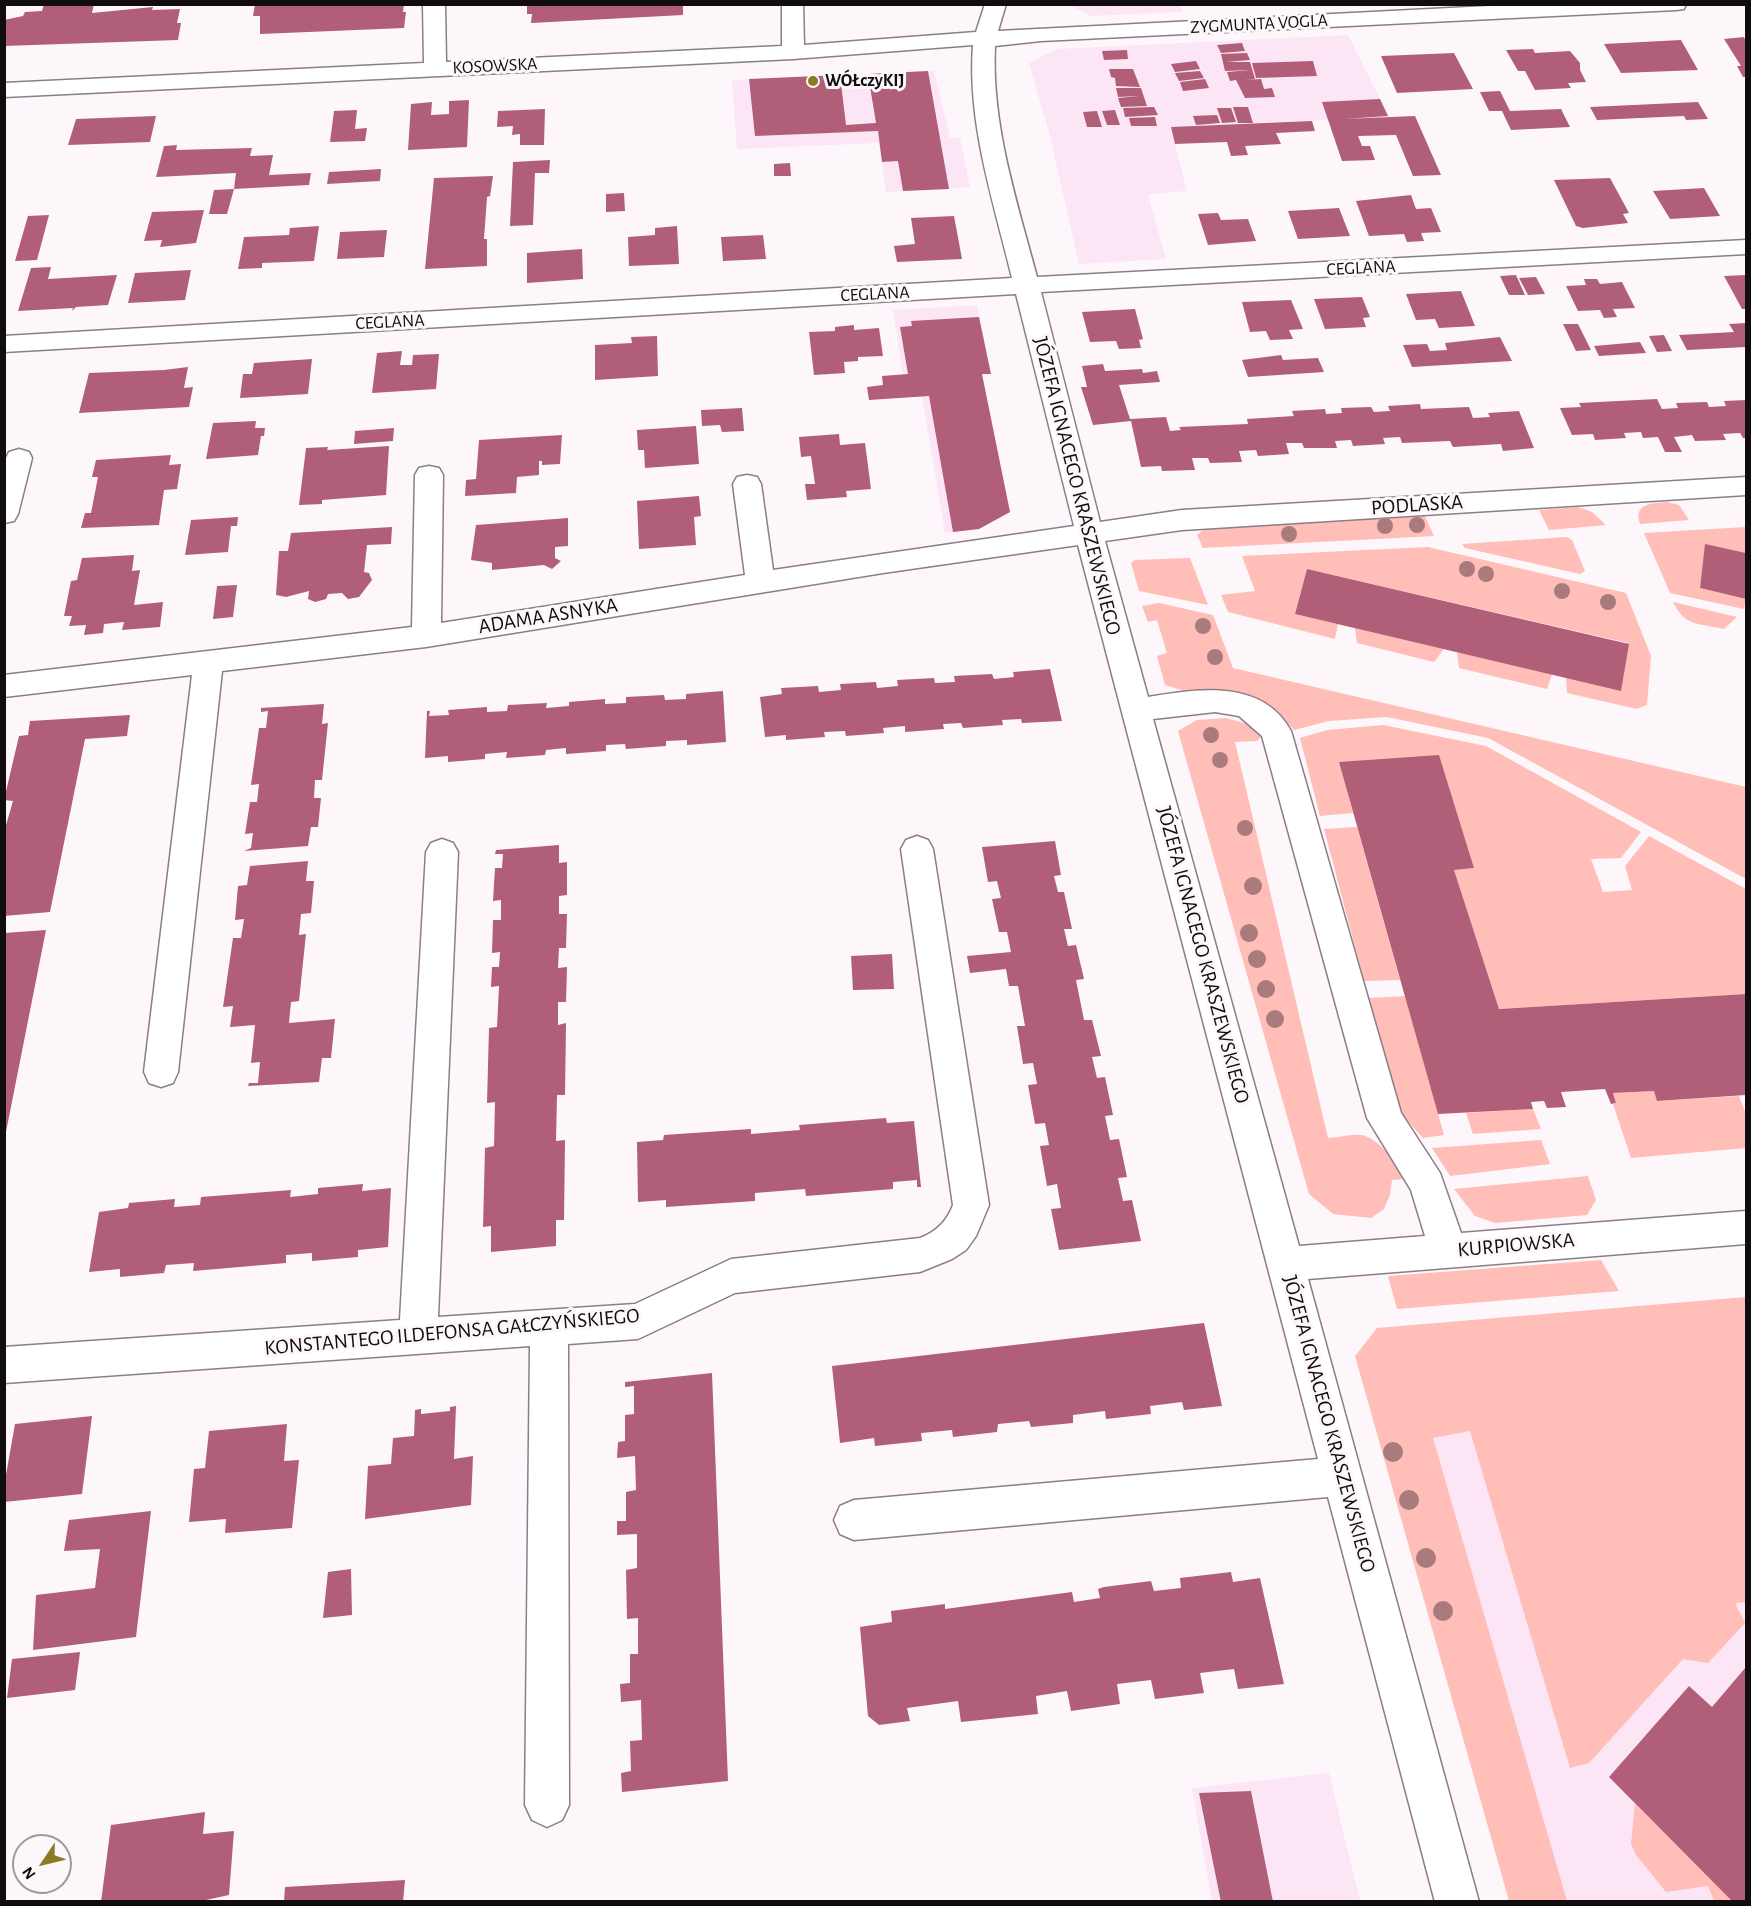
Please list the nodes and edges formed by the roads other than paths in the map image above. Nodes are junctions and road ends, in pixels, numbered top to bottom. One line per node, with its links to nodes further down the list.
1 (434, 4): 7 (street)
2 (793, 4): 6 (street)
3 (996, 4): 5 (street, JÓZEFA IGNACEGO KRASZEWSKIEGO)
4 (1676, 4): 5 (street, ZYGMUNTA VOGLA)
5 (986, 39): 6 (street, KOSOWSKA); 10 (street, JÓZEFA IGNACEGO KRASZEWSKIEGO)
6 (793, 52): 7 (street, KOSOWSKA)
7 (435, 69): 8 (street, KOSOWSKA)
8 (4, 90)
9 (1746, 247): 10 (street, CEGLANA)
10 (1026, 285): 11 (street, CEGLANA); 17 (street, JÓZEFA IGNACEGO KRASZEWSKIEGO)
11 (4, 344)
12 (19, 458): 16 (street)
13 (429, 475): 19 (street)
14 (747, 484): 18 (street)
15 (1746, 486): 17 (street, PODLASKA)
16 (4, 514)
17 (1089, 533): 18 (street, ADAMA ASNYKA); 22 (street, JÓZEFA IGNACEGO KRASZEWSKIEGO)
18 (760, 583): 19 (street, ADAMA ASNYKA)
19 (426, 636): 20 (street, ADAMA ASNYKA)
20 (208, 662): 21 (street, ADAMA ASNYKA); 25 (street)
21 (4, 686)
22 (1136, 710): 27 (street); 28 (street, JÓZEFA IGNACEGO KRASZEWSKIEGO)
23 (917, 849): 29 (street, KONSTANTEGO ILDEFONSA GAŁCZYŃSKIEGO)
24 (442, 852): 30 (street)
25 (161, 1072)
26 (1746, 1227): 27 (street, KURPIOWSKA)
27 (1448, 1251): 28 (street, KURPIOWSKA)
28 (1286, 1264): 32 (street, JÓZEFA IGNACEGO KRASZEWSKIEGO)
29 (549, 1328): 30 (street, KONSTANTEGO ILDEFONSA GAŁCZYŃSKIEGO); 34 (street)
30 (418, 1337): 31 (street, KONSTANTEGO ILDEFONSA GAŁCZYŃSKIEGO)
31 (4, 1365)
32 (1343, 1476): 33 (street); 35 (street, JÓZEFA IGNACEGO KRASZEWSKIEGO)
33 (854, 1520)
34 (547, 1805)
35 (1457, 1902)

